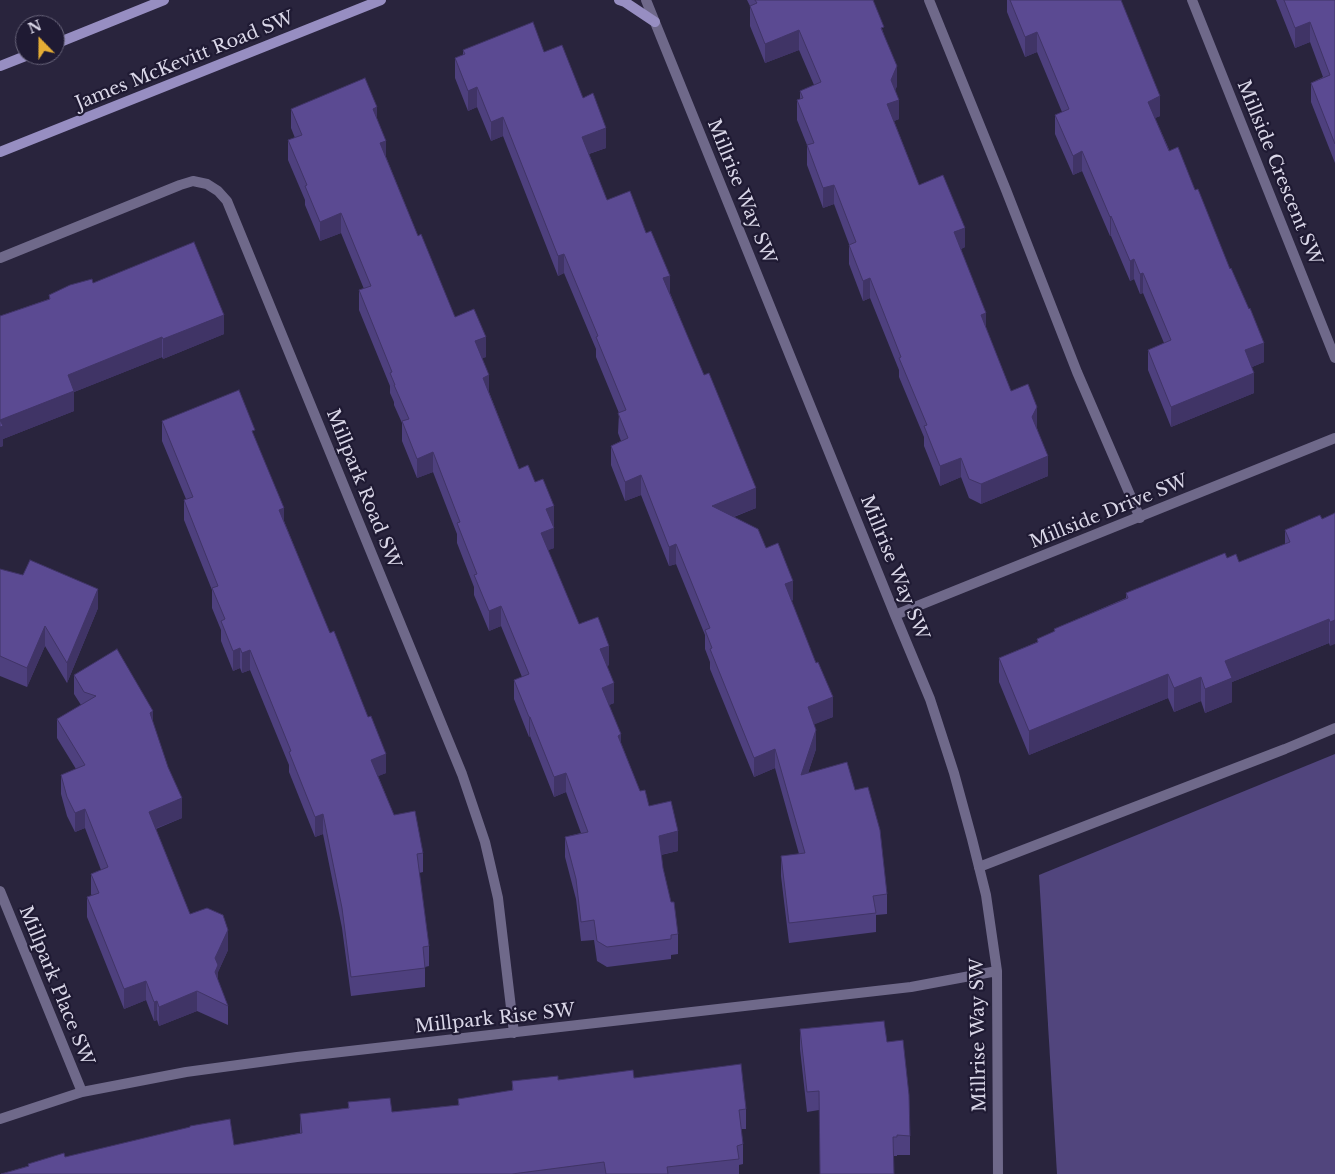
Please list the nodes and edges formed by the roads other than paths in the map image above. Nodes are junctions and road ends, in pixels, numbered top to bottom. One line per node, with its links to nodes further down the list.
1 (164, 0): 8 (main road)
2 (381, 0): 11 (main road, James McKevitt Road SW)
3 (619, 0): 7 (main road)
4 (646, 0): 7 (street, Millrise Way SW)
5 (929, 0): 15 (street)
6 (1192, 0): 13 (street, Millside Crescent SW)
7 (655, 22): 16 (street, Millrise Way SW)
8 (65, 40)
9 (15, 60): 10 (main road)
10 (0, 66)
11 (0, 152)
12 (0, 258): 21 (street, Millpark Road SW)
13 (1335, 358)
14 (1335, 438): 15 (street, Millside Drive SW)
15 (1140, 518): 16 (street, Millside Drive SW)
16 (895, 615): 18 (street, Millrise Way SW)
17 (1335, 728): 18 (street)
18 (979, 867): 20 (street, Millrise Way SW)
19 (0, 892): 22 (street, Millpark Place SW)
20 (997, 971): 21 (street, Millpark Rise SW); 24 (street, Millrise Way SW)
21 (514, 1033): 22 (street, Millpark Rise SW)
22 (82, 1092): 23 (street, Millpark Rise SW)
23 (0, 1119)
24 (998, 1174)

